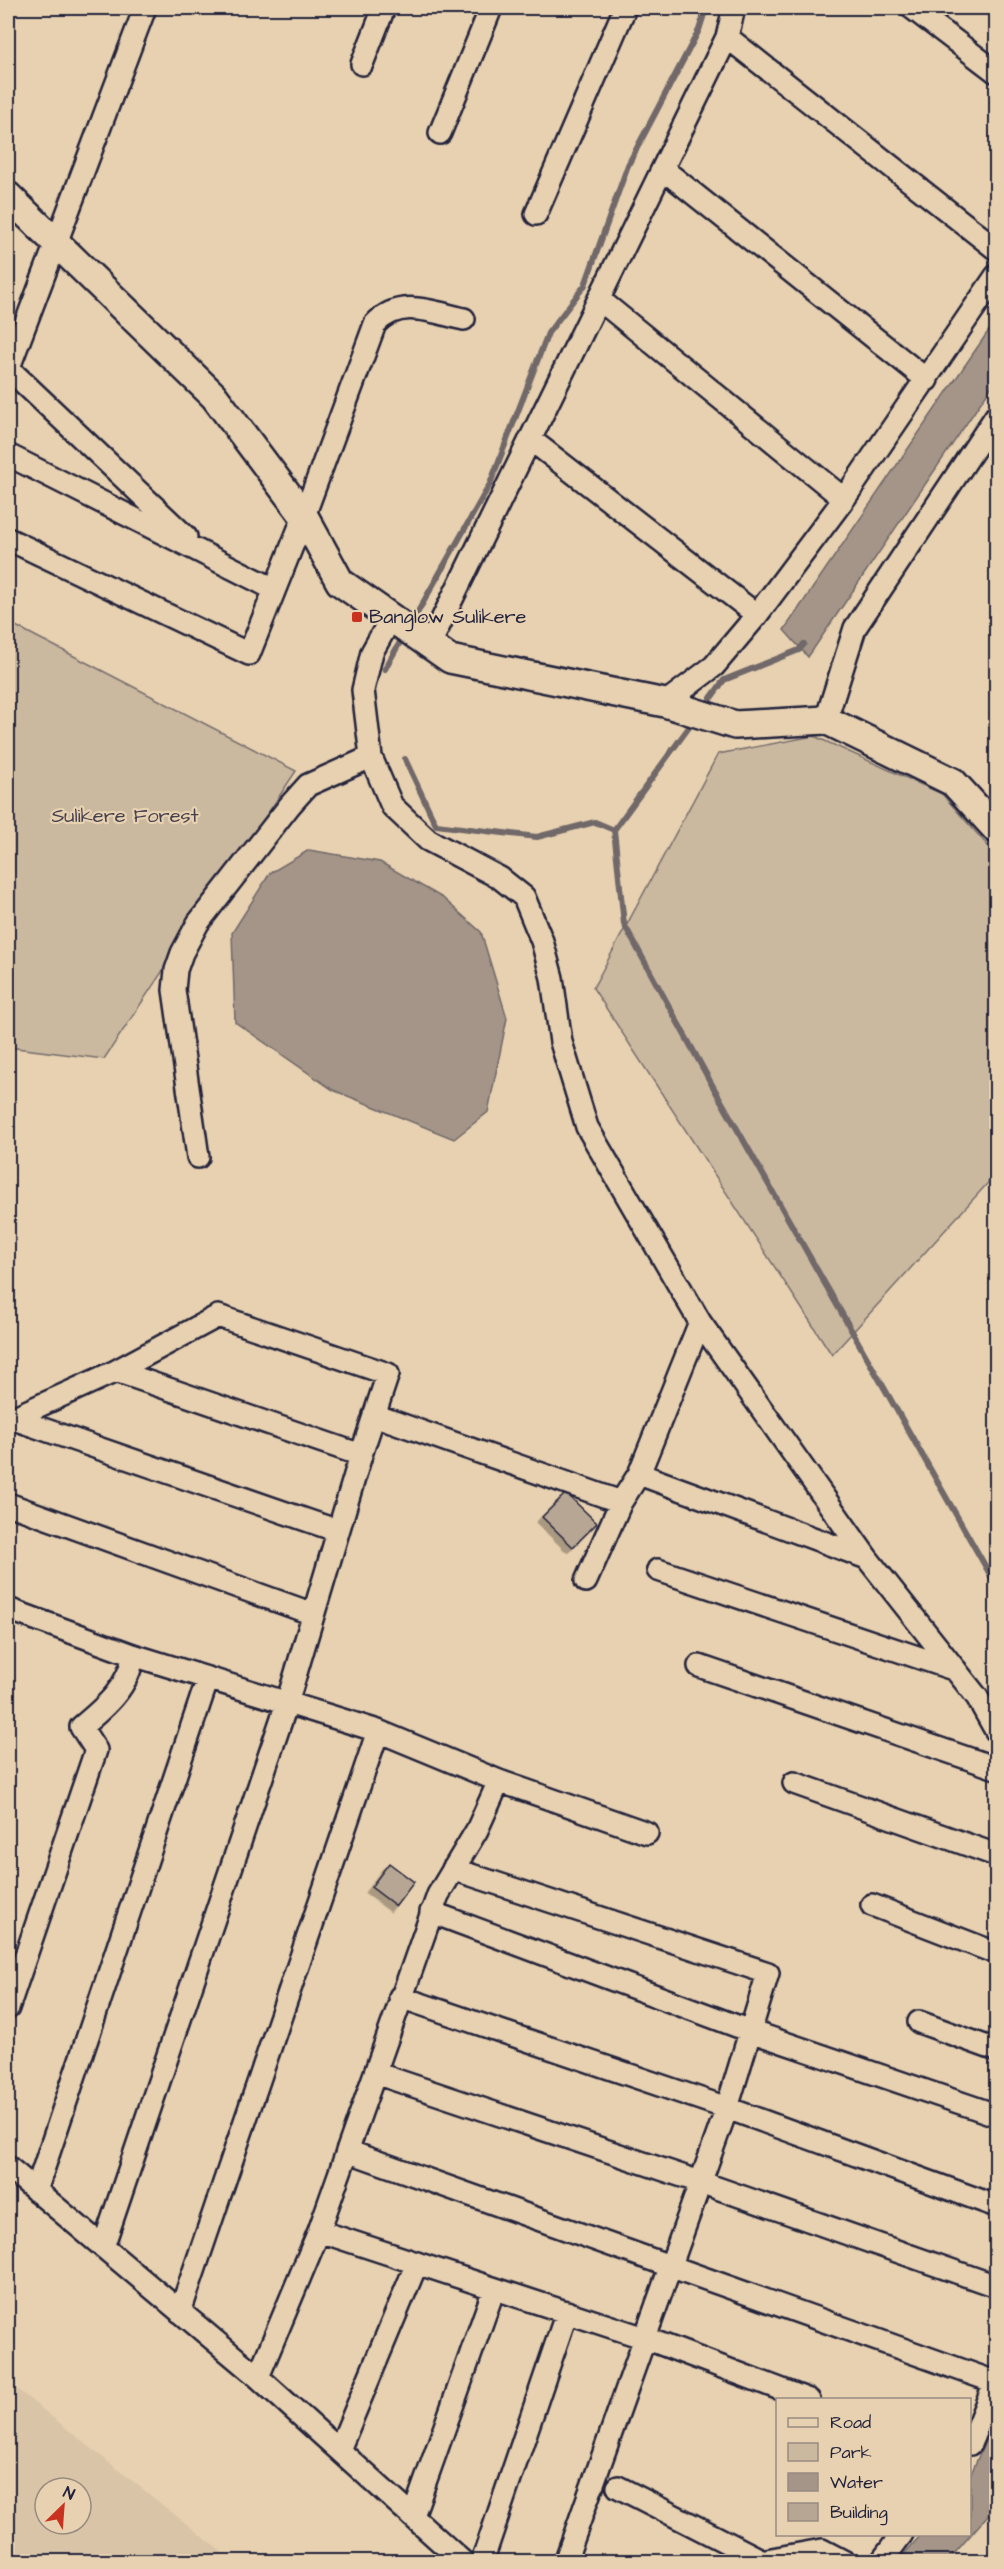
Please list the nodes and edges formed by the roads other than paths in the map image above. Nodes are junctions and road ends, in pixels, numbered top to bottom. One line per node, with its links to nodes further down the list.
1 (145, 8): 14 (street)
2 (384, 8): 8 (street)
3 (491, 8): 10 (street)
4 (625, 8): 13 (street)
5 (734, 8): 7 (street)
6 (912, 8): 9 (street)
7 (727, 37): 11 (street); 15 (street)
8 (362, 64)
9 (996, 72)
10 (440, 133)
11 (664, 170): 17 (street); 20 (street)
12 (8, 196): 14 (main road)
13 (536, 214)
14 (57, 242): 19 (street); 25 (main road)
15 (996, 249)
16 (996, 276): 20 (street)
17 (600, 300): 22 (street); 24 (street)
18 (464, 319): 25 (street)
19 (8, 369): 27 (street)
20 (927, 380): 24 (street)
21 (996, 416): 33 (street)
22 (530, 439): 29 (street); 31 (street)
23 (8, 455): 27 (street)
24 (844, 498): 29 (street)
25 (304, 516): 28 (street); 30 (main road)
26 (8, 539): 28 (street)
27 (203, 553): 28 (street)
28 (274, 589)
29 (757, 615): 32 (street)
30 (391, 618): 31 (main road); 34 (street)
31 (429, 644): 32 (main road)
32 (665, 703): 33 (main road)
33 (826, 720): 35 (main road)
34 (371, 757): 36 (street); 37 (street)
35 (996, 829)
36 (198, 1157)
37 (700, 1322): 42 (street); 46 (street)
38 (116, 1371): 39 (street); 40 (street); 41 (street)
39 (374, 1415): 41 (street); 43 (street)
40 (9, 1419): 45 (street)
41 (360, 1455): 45 (street)
42 (639, 1474): 43 (street); 46 (street)
43 (621, 1502): 48 (street)
44 (8, 1504): 50 (street)
45 (338, 1531): 50 (street)
46 (867, 1558): 53 (street)
47 (658, 1570): 53 (street)
48 (586, 1581)
49 (8, 1609): 51 (street)
50 (313, 1614): 55 (street)
51 (133, 1654): 54 (street); 68 (street)
52 (699, 1666): 58 (street)
53 (956, 1670): 57 (street)
54 (208, 1678): 55 (street); 78 (street)
55 (286, 1703): 56 (street); 81 (street)
56 (378, 1731): 59 (street); 86 (street)
57 (996, 1731)
58 (996, 1768)
59 (499, 1781): 61 (street); 63 (street)
60 (794, 1783): 62 (street)
61 (647, 1833)
62 (996, 1855)
63 (453, 1869): 65 (street); 70 (street)
64 (872, 1905): 66 (street)
65 (431, 1912): 67 (street); 70 (street)
66 (996, 1953)
67 (400, 1996): 72 (street); 73 (street)
68 (8, 2008)
69 (919, 2022): 71 (street)
70 (750, 2031): 73 (street); 74 (street)
71 (996, 2050)
72 (375, 2073): 75 (street); 77 (street)
73 (727, 2108): 77 (street); 79 (street)
74 (996, 2115)
75 (347, 2151): 80 (street); 83 (street)
76 (8, 2167): 78 (street)
77 (700, 2182): 83 (street); 84 (street)
78 (36, 2191): 81 (street)
79 (996, 2206)
80 (319, 2231): 82 (street); 89 (street)
81 (103, 2247): 86 (street)
82 (417, 2264): 85 (street); 93 (street)
83 (669, 2266): 88 (street); 90 (street)
84 (996, 2286)
85 (494, 2289): 87 (street); 95 (street)
86 (180, 2312): 89 (street)
87 (567, 2312): 88 (street); 99 (street)
88 (645, 2338): 91 (street); 100 (street)
89 (258, 2377): 93 (street)
90 (996, 2381): 92 (street)
91 (804, 2398)
92 (971, 2439)
93 (339, 2450): 95 (street)
94 (618, 2487): 97 (street)
95 (413, 2516): 98 (street)
96 (901, 2536): 102 (street)
97 (766, 2561): 101 (street)
98 (463, 2562)
99 (482, 2562)
100 (566, 2562)
101 (845, 2562)
102 (881, 2562)

